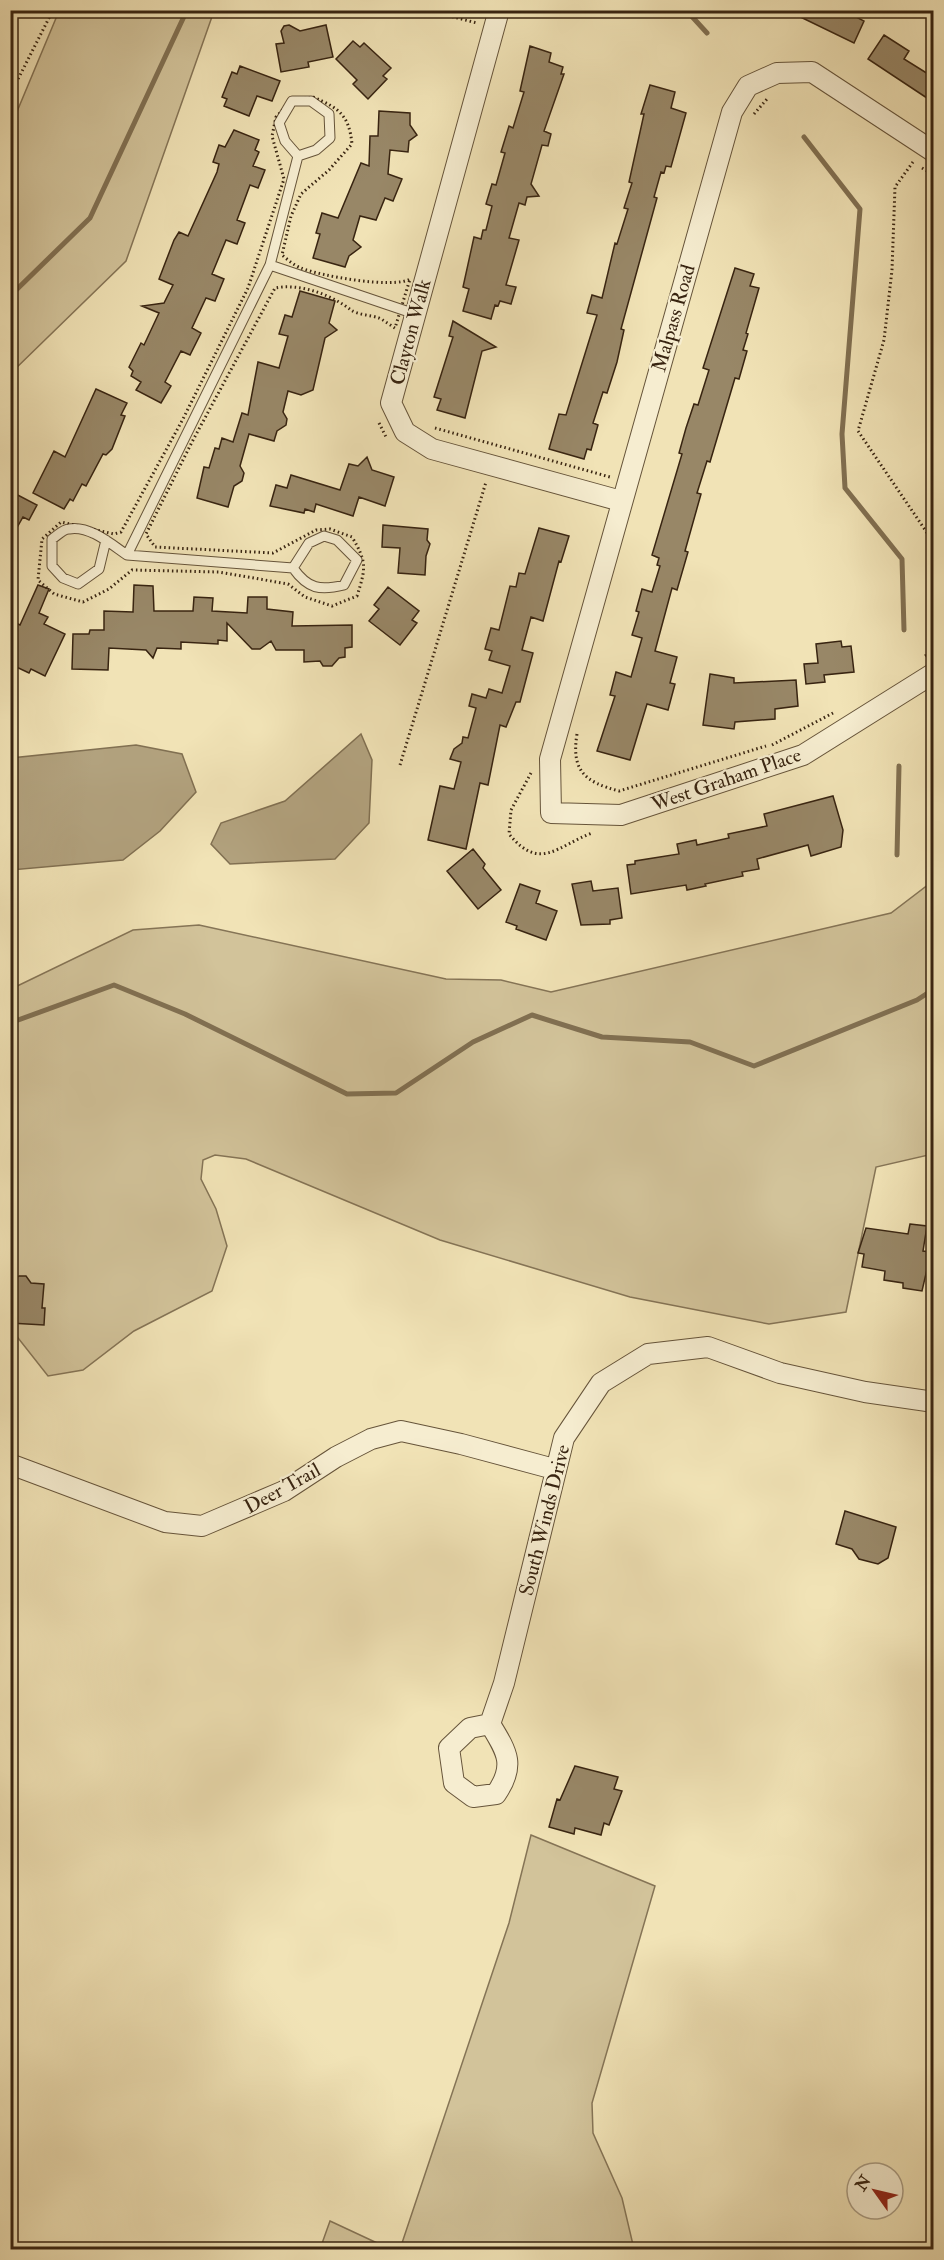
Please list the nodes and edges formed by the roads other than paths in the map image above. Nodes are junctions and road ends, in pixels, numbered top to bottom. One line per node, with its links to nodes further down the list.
1 (499, 10): 5 (street, Clayton Walk)
2 (933, 152): 6 (street, Malpass Road)
3 (298, 156): 3 (lane); 4 (lane)
4 (270, 265): 5 (lane); 8 (lane)
5 (408, 311): 6 (street, Clayton Walk)
6 (621, 501): 11 (street, Malpass Road)
7 (106, 540): 7 (lane); 8 (lane)
8 (127, 555): 9 (lane)
9 (293, 568): 9 (lane)
10 (928, 665): 11 (street, West Graham Place)
11 (550, 759)
12 (933, 1402): 14 (street, South Winds Drive)
13 (10, 1464): 14 (street, Deer Trail)
14 (554, 1469): 15 (street, South Winds Drive)
15 (490, 1724)

